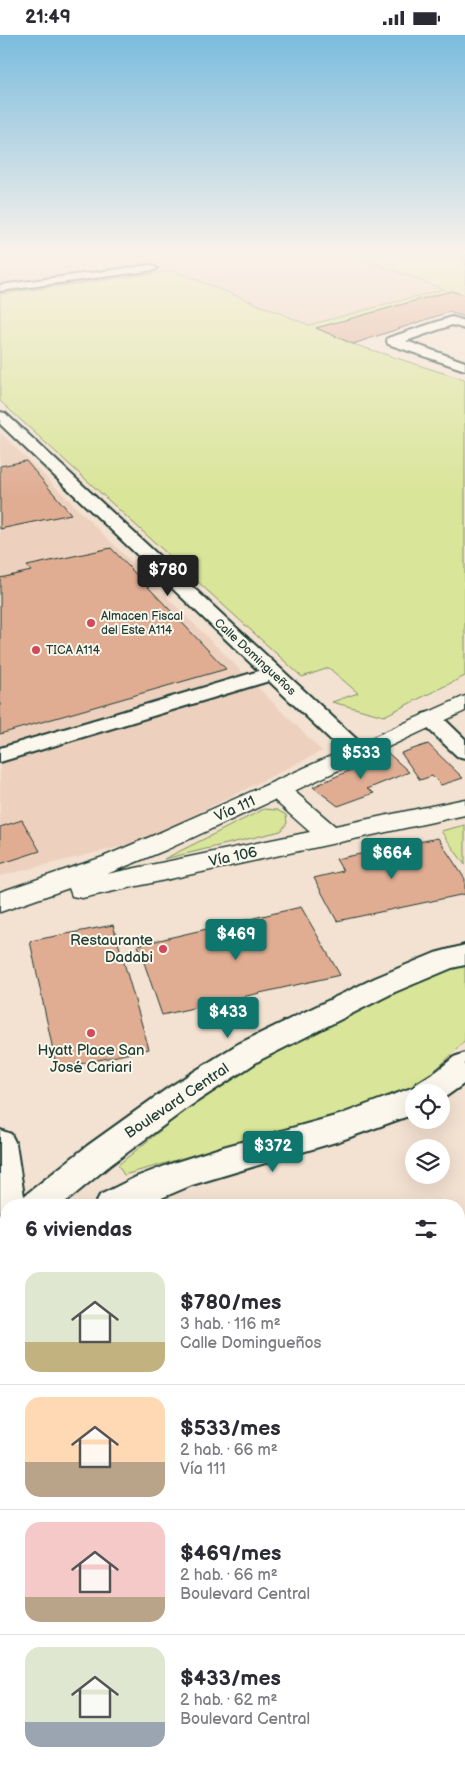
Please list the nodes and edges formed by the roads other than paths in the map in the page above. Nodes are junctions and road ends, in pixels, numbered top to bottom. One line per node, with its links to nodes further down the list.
1 (414, 334): 2 (street)
2 (465, 367)
3 (0, 416): 4 (street, Calle Domingueños)
4 (272, 673): 8 (street, Calle Domingueños); 9 (street)
5 (465, 703): 6 (main road, Vía 111)
6 (431, 719): 7 (street); 8 (main road, Vía 111)
7 (464, 750)
8 (358, 753): 10 (main road, Vía 111)
9 (0, 755)
10 (278, 790): 12 (main road); 13 (main road, Vía 111)
11 (465, 807): 12 (main road, Vía 106)
12 (330, 836): 14 (main road, Vía 106)
13 (0, 902)
14 (0, 906)
15 (465, 955): 21 (street, Boulevard Central)
16 (465, 1065): 17 (street)
17 (442, 1084)
18 (405, 1104): 22 (street)
19 (0, 1144): 20 (street)
20 (8, 1199)
21 (44, 1199)
22 (125, 1199)

